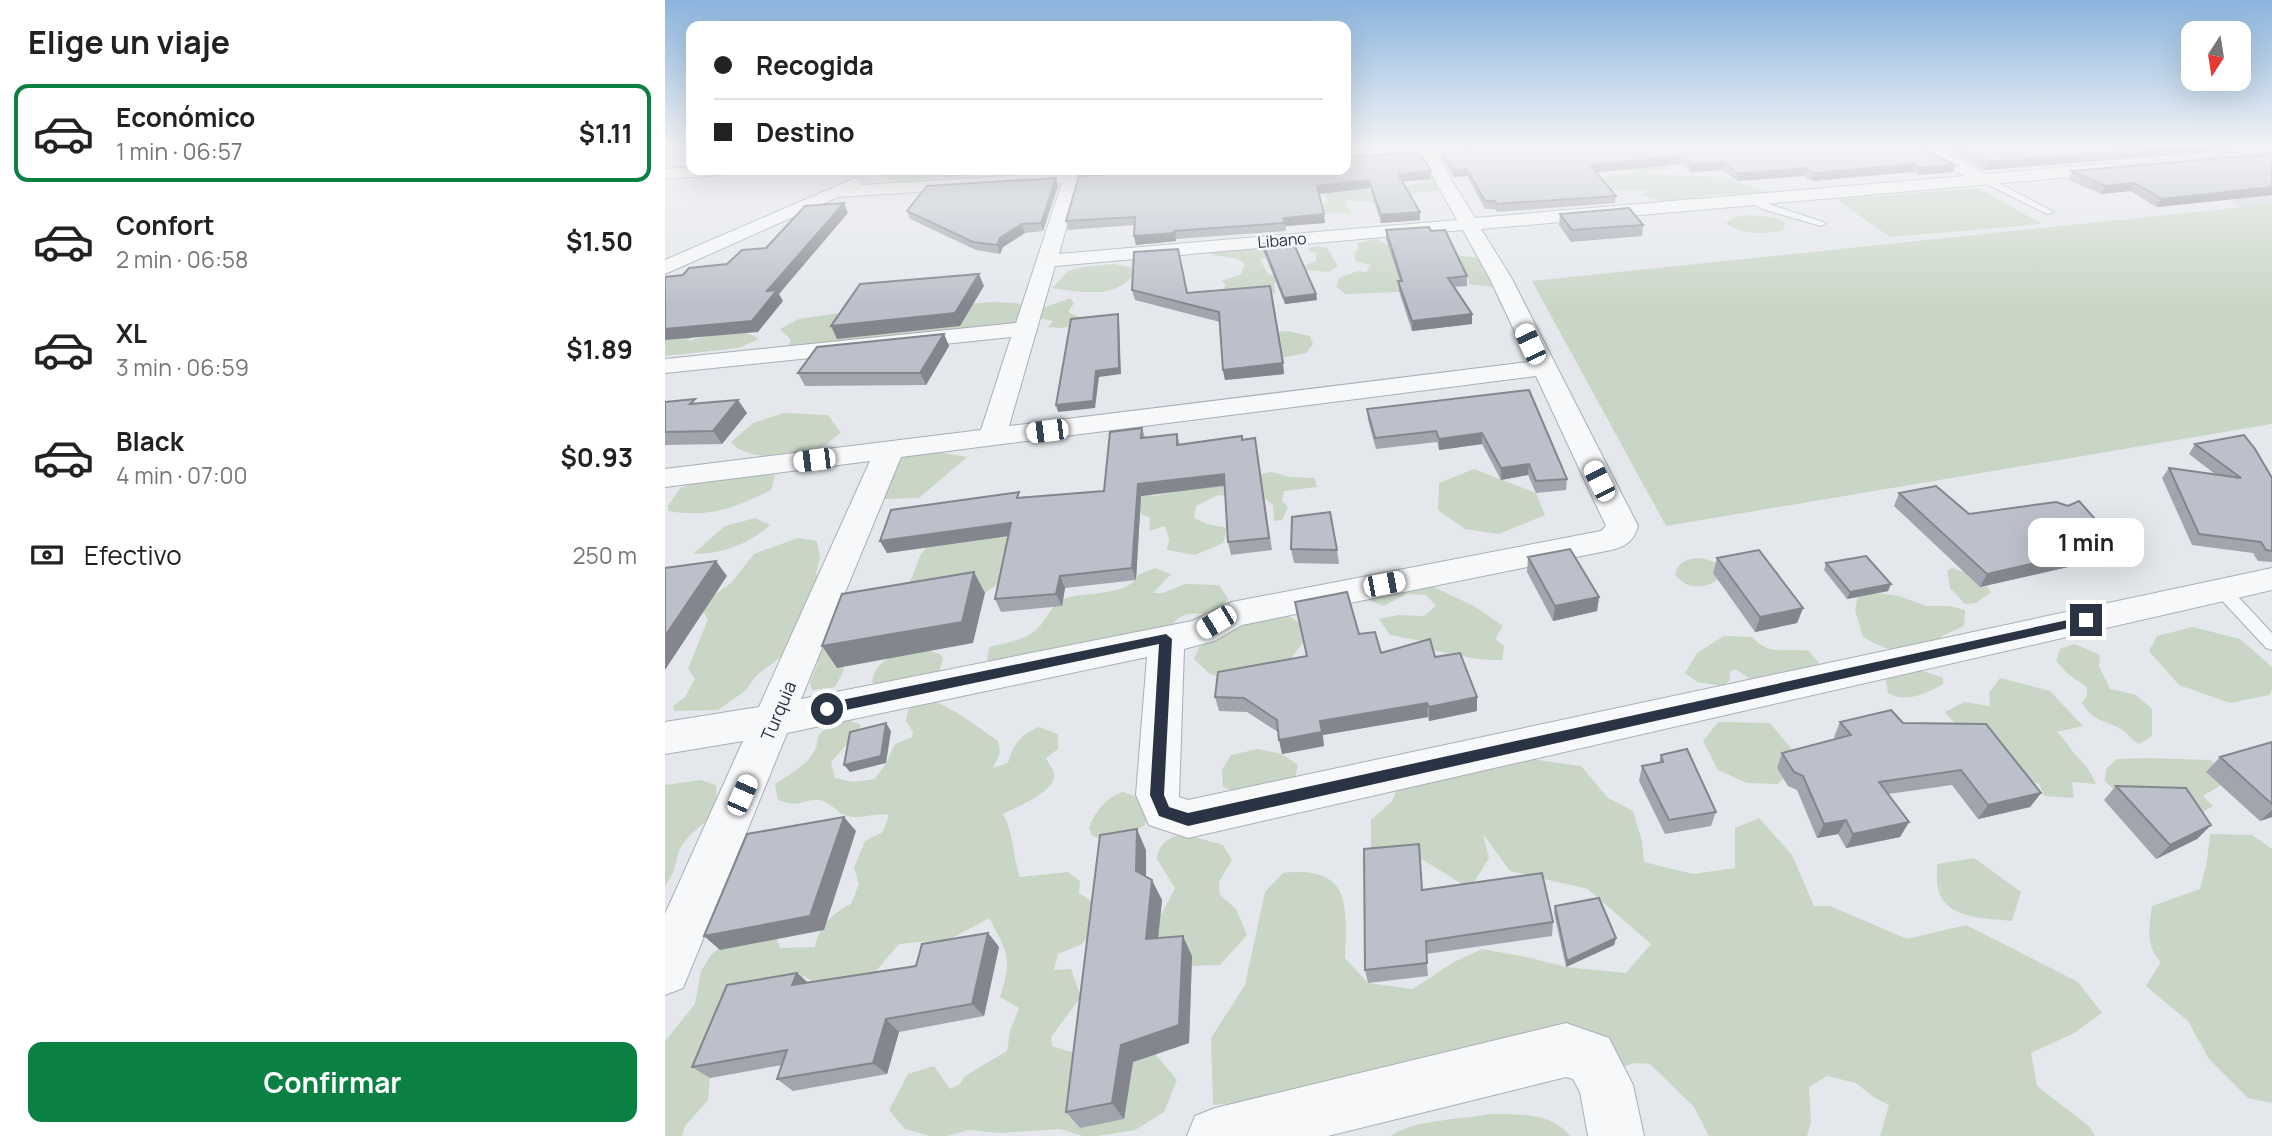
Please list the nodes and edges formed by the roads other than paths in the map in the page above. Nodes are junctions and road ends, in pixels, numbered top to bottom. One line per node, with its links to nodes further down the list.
1 (817, 200): 11 (street)
2 (1065, 200): 10 (street)
3 (1456, 200): 8 (street)
4 (1739, 200): 8 (street, Libano)
5 (1753, 200): 9 (lane)
6 (2026, 200): 7 (lane)
7 (2050, 212)
8 (1470, 223): 10 (street, Libano); 14 (street)
9 (1821, 223)
10 (1046, 261): 12 (street)
11 (670, 264)
12 (1025, 329): 13 (street); 15 (street)
13 (665, 366)
14 (1542, 368): 15 (street); 20 (street)
15 (992, 438): 16 (street)
16 (889, 451): 17 (street); 22 (street, Turquia)
17 (665, 478)
18 (2272, 579): 19 (street)
19 (2223, 590): 20 (street); 21 (lane)
20 (1166, 639): 22 (street)
21 (2272, 644)
22 (775, 720): 23 (street); 24 (street, Turquia)
23 (665, 738)
24 (665, 970)
25 (1215, 1136): 26 (street)
26 (1616, 1136)

